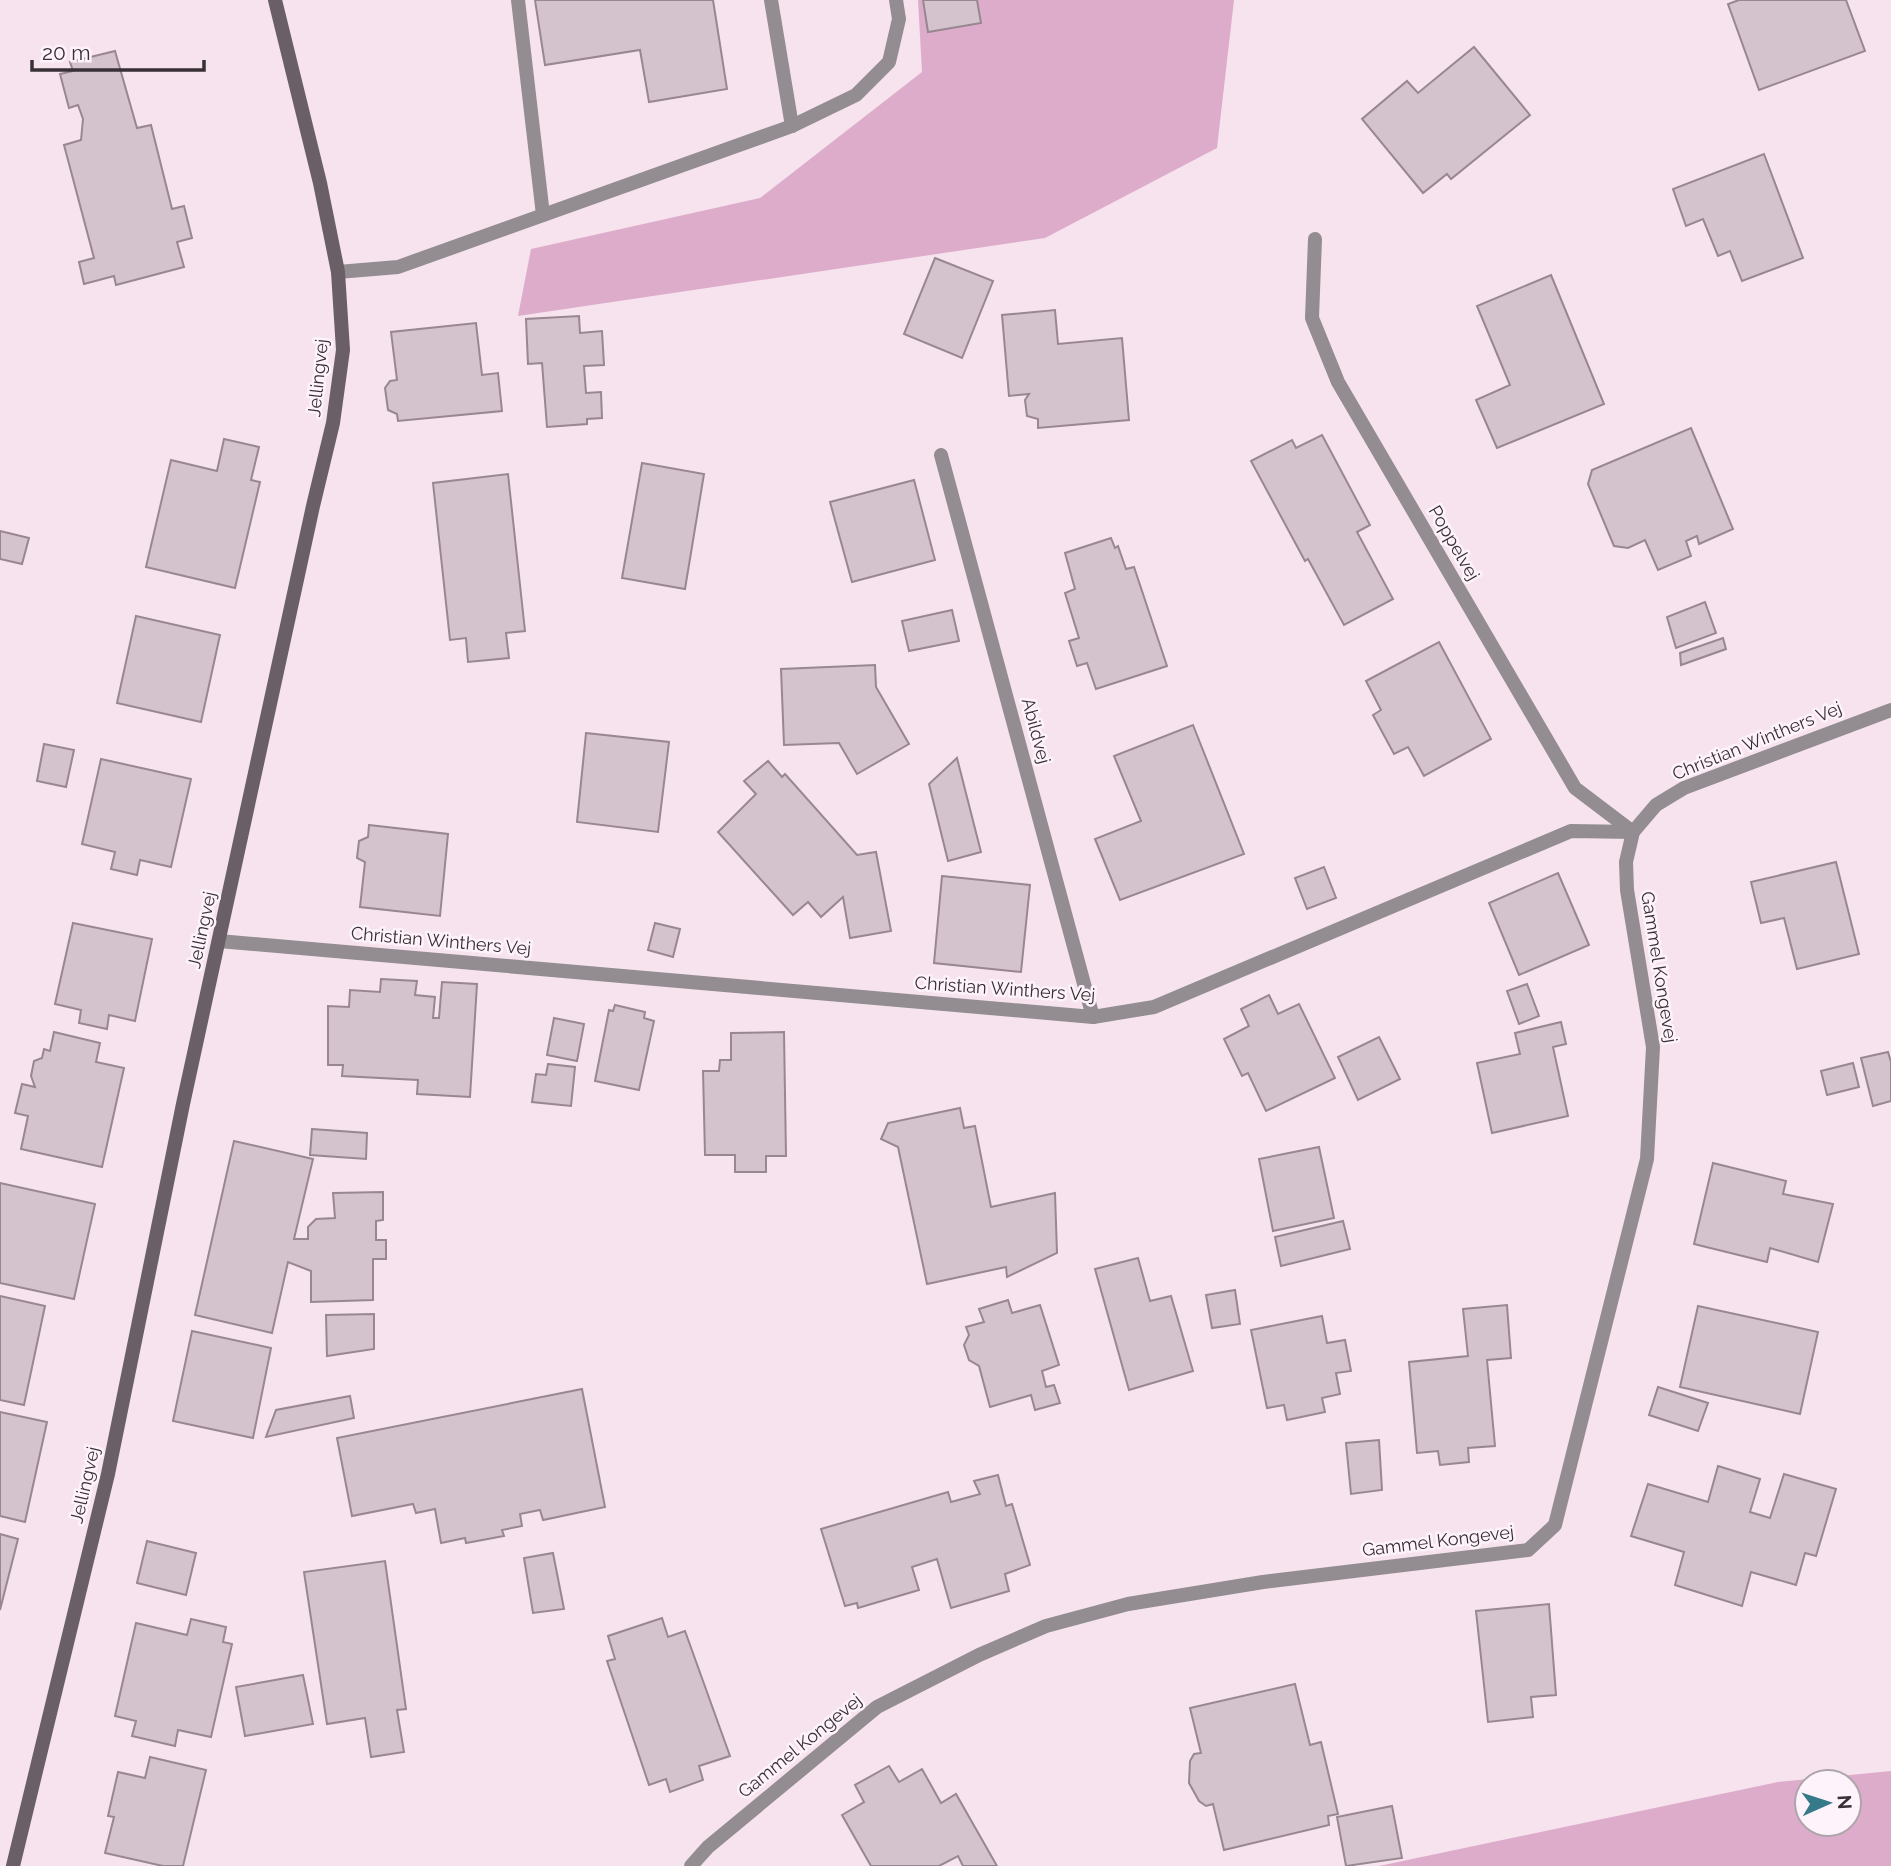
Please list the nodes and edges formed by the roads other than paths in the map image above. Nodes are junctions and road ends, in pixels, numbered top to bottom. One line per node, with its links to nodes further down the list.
1 (275, 0): 8 (main road, Jellingvej)
2 (518, 0): 6 (street)
3 (771, 0): 5 (street)
4 (897, 0): 5 (street)
5 (792, 126): 6 (street)
6 (543, 215): 8 (street)
7 (1315, 239): 11 (street, Poppelvej)
8 (338, 272): 12 (main road, Jellingvej)
9 (941, 455): 13 (street, Abildvej)
10 (1891, 710): 11 (street, Christian Winthers Vej)
11 (1633, 832): 13 (street, Christian Winthers Vej); 15 (street, Gammel Kongevej)
12 (219, 941): 13 (street, Christian Winthers Vej); 14 (main road, Jellingvej)
13 (1093, 1017)
14 (13, 1866)
15 (691, 1866)

